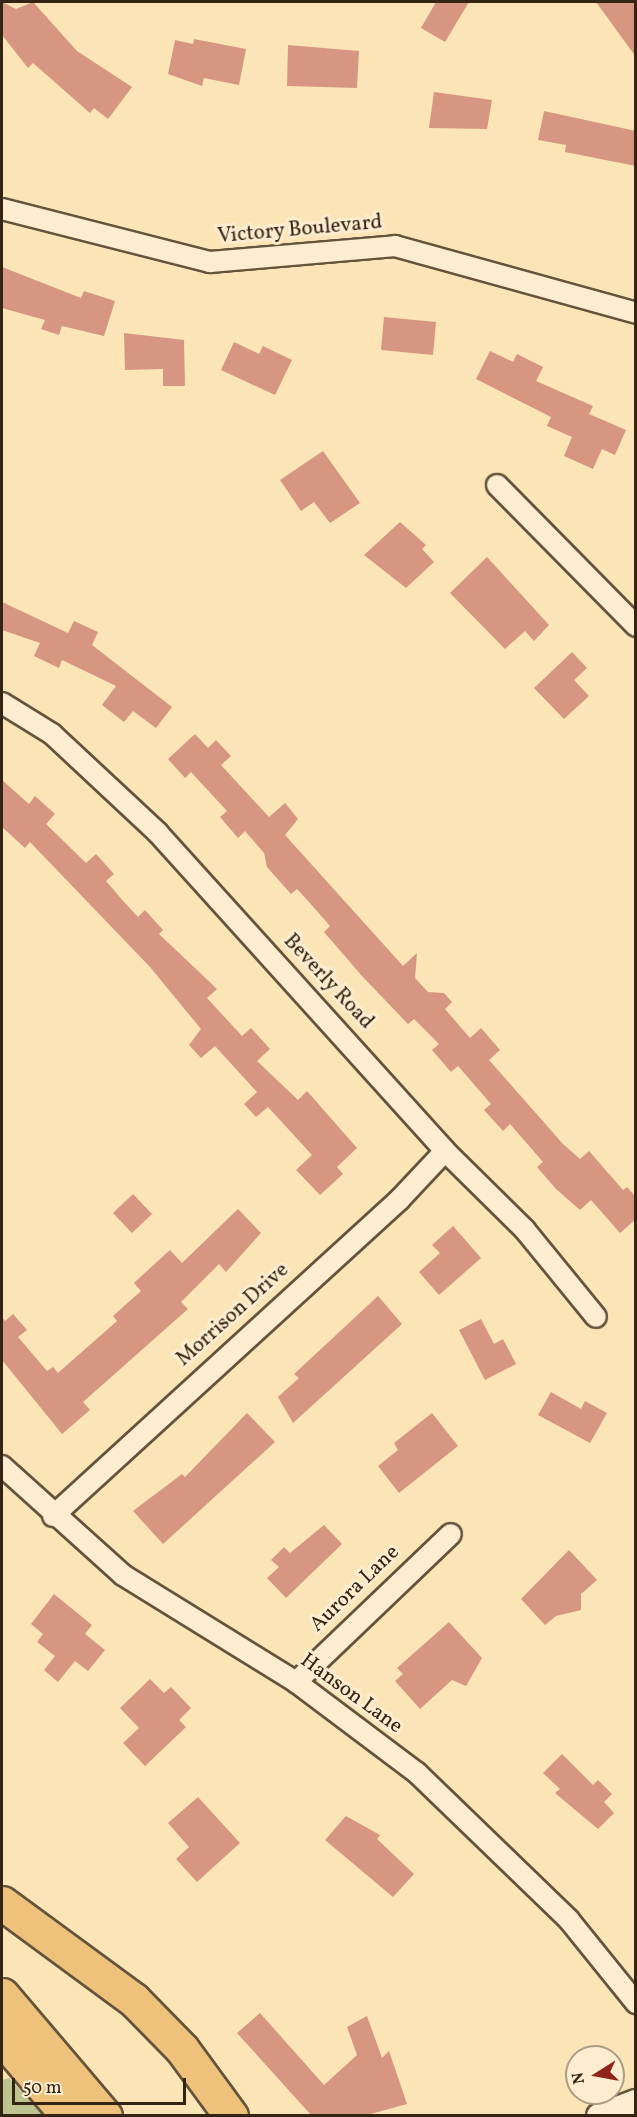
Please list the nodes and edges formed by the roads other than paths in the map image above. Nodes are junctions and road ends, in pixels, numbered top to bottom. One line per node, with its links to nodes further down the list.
1 (2, 208): 2 (street, Victory Boulevard)
2 (636, 313)
3 (497, 485): 4 (street)
4 (636, 626)
5 (2, 703): 6 (street, Beverly Road)
6 (445, 1150): 7 (street, Beverly Road); 9 (street, Morrison Drive)
7 (596, 1317)
8 (2, 1466): 9 (street, Hanson Lane)
9 (53, 1516): 11 (street, Hanson Lane)
10 (451, 1534): 11 (street, Aurora Lane)
11 (296, 1682): 14 (street, Hanson Lane)
12 (2, 1903): 19 (highway)
13 (2, 1995): 18 (highway)
14 (636, 2003)
15 (2, 2038): 17 (highway)
16 (636, 2102): 20 (street)
17 (68, 2115)
18 (105, 2115)
19 (231, 2115)
20 (599, 2115)

